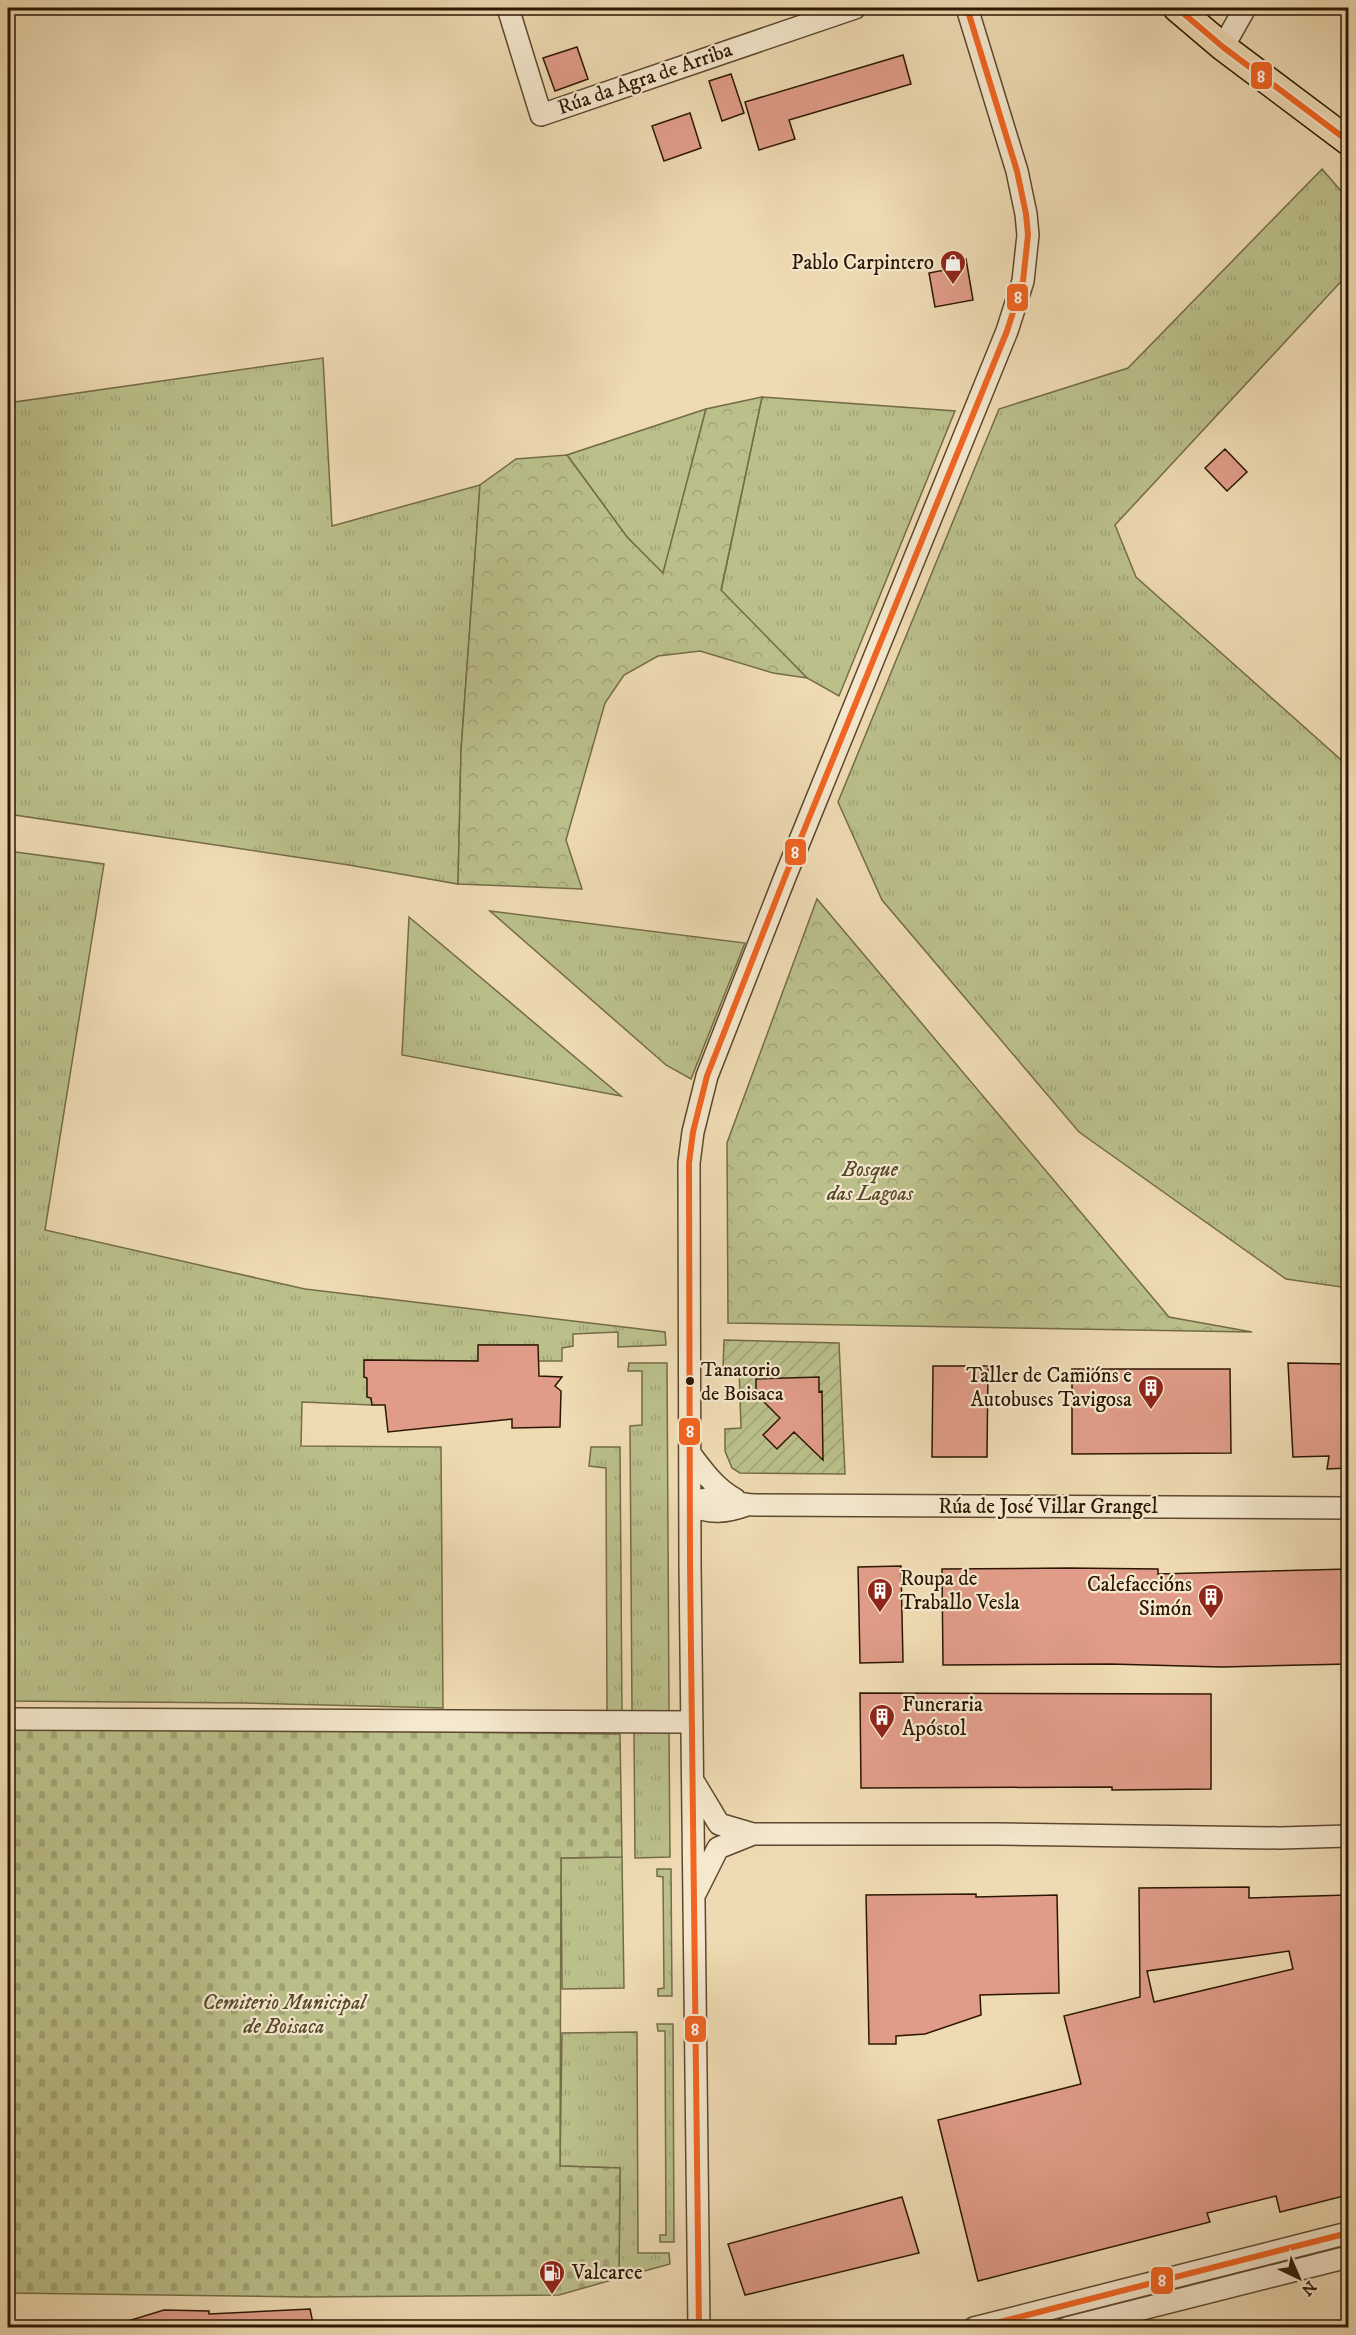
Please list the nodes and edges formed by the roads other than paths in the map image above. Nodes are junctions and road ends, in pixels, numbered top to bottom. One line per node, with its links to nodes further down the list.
1 (508, 8): 2 (street, Rúa da Agra de Arriba)
2 (855, 8)
3 (967, 8): 8 (street)
4 (1177, 8): 6 (main road)
5 (1245, 8): 6 (street)
6 (1223, 47): 7 (main road)
7 (1348, 141)
8 (691, 1455): 9 (street); 10 (street)
9 (691, 1504): 10 (street, Rúa de José Villar Grangel); 12 (street)
10 (747, 1505): 11 (street, Rúa de José Villar Grangel); 12 (street, Rúa de José Villar Grangel)
11 (1348, 1508)
12 (690, 1550): 14 (street)
13 (8, 1719): 14 (street)
14 (692, 1722): 15 (street)
15 (693, 1781): 16 (street); 17 (street)
16 (694, 1819): 17 (street); 21 (street)
17 (719, 1824): 18 (street); 20 (street)
18 (753, 1834): 19 (street); 20 (street)
19 (1348, 1836)
20 (718, 1848): 21 (street); 22 (street)
21 (694, 1854): 22 (street)
22 (694, 1894): 25 (street)
23 (1348, 2233): 26 (street)
24 (1348, 2257): 27 (street)
25 (699, 2328)
26 (974, 2328)
27 (1067, 2328)

